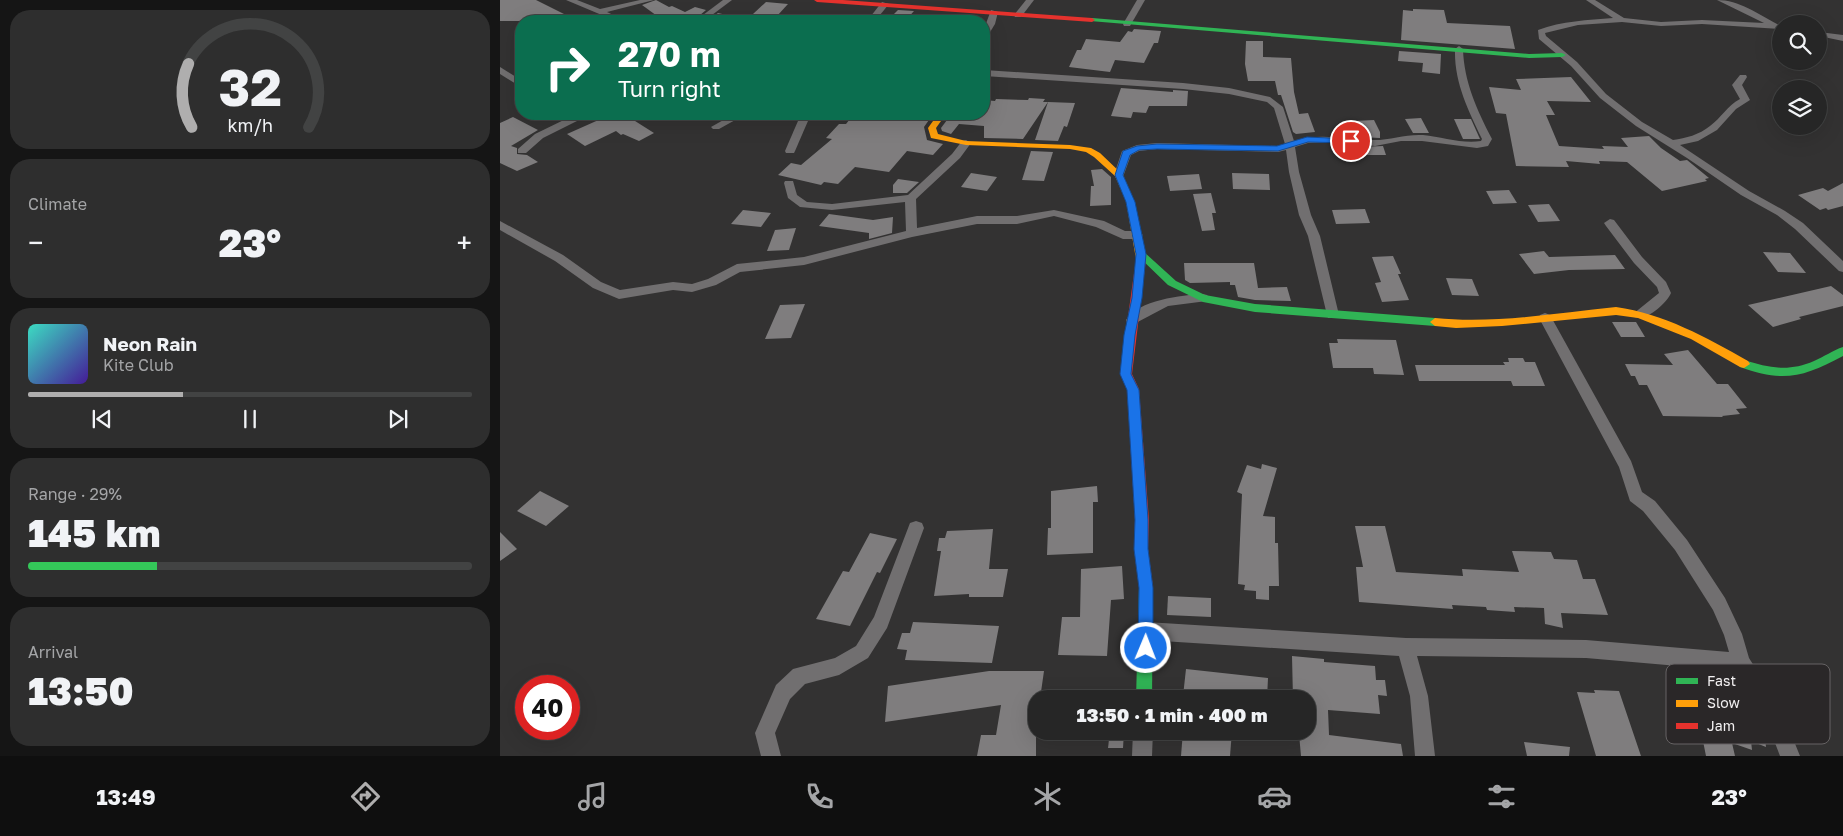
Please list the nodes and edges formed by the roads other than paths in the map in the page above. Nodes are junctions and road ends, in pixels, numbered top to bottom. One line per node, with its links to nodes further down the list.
1 (570, 0): 10 (street)
2 (650, 0): 10 (street)
3 (728, 0): 13 (street)
4 (818, 0): 9 (street)
5 (1030, 0): 15 (street)
6 (1141, 0): 17 (street)
7 (1590, 0): 16 (street)
8 (1721, 0): 18 (street)
9 (885, 4): 11 (street); 14 (street)
10 (598, 12): 12 (street)
11 (994, 12): 15 (street); 19 (street)
12 (606, 15)
13 (707, 15)
14 (876, 15)
15 (1018, 15): 17 (street)
16 (1622, 20): 20 (street); 24 (street)
17 (1127, 24): 23 (street)
18 (1772, 24)
19 (990, 26)
20 (1772, 27)
21 (1827, 35): 22 (street)
22 (1843, 38)
23 (1459, 50): 24 (street); 35 (street)
24 (1562, 55): 36 (street)
25 (500, 70): 28 (street)
26 (990, 73): 35 (street)
27 (1743, 77): 36 (street)
28 (515, 80)
29 (572, 120): 37 (street)
30 (730, 120): 33 (street)
31 (803, 120): 38 (street)
32 (938, 120): 34 (street)
33 (716, 128)
34 (966, 143): 39 (street); 41 (street)
35 (1290, 144): 39 (street); 50 (street)
36 (1670, 144): 47 (street)
37 (522, 151)
38 (790, 151)
39 (1119, 175): 45 (street)
40 (789, 183): 41 (street)
41 (912, 198): 44 (street)
42 (1610, 223): 49 (street)
43 (500, 225): 44 (street)
44 (912, 233): 45 (street)
45 (1137, 235): 46 (street)
46 (1141, 254): 48 (street); 52 (street)
47 (1843, 268)
48 (1202, 298): 50 (street); 52 (street)
49 (1640, 314): 51 (street); 53 (street)
50 (1333, 315): 51 (street)
51 (1545, 318): 57 (street)
52 (1132, 320): 55 (street)
53 (1843, 352)
54 (916, 528): 61 (street)
55 (1146, 631): 56 (street); 58 (street)
56 (1406, 648): 57 (street); 63 (street)
57 (1741, 662)
58 (1144, 690)
59 (1143, 740): 62 (street)
60 (1785, 744): 64 (street)
61 (771, 756)
62 (1142, 756)
63 (1425, 756)
64 (1790, 756)

